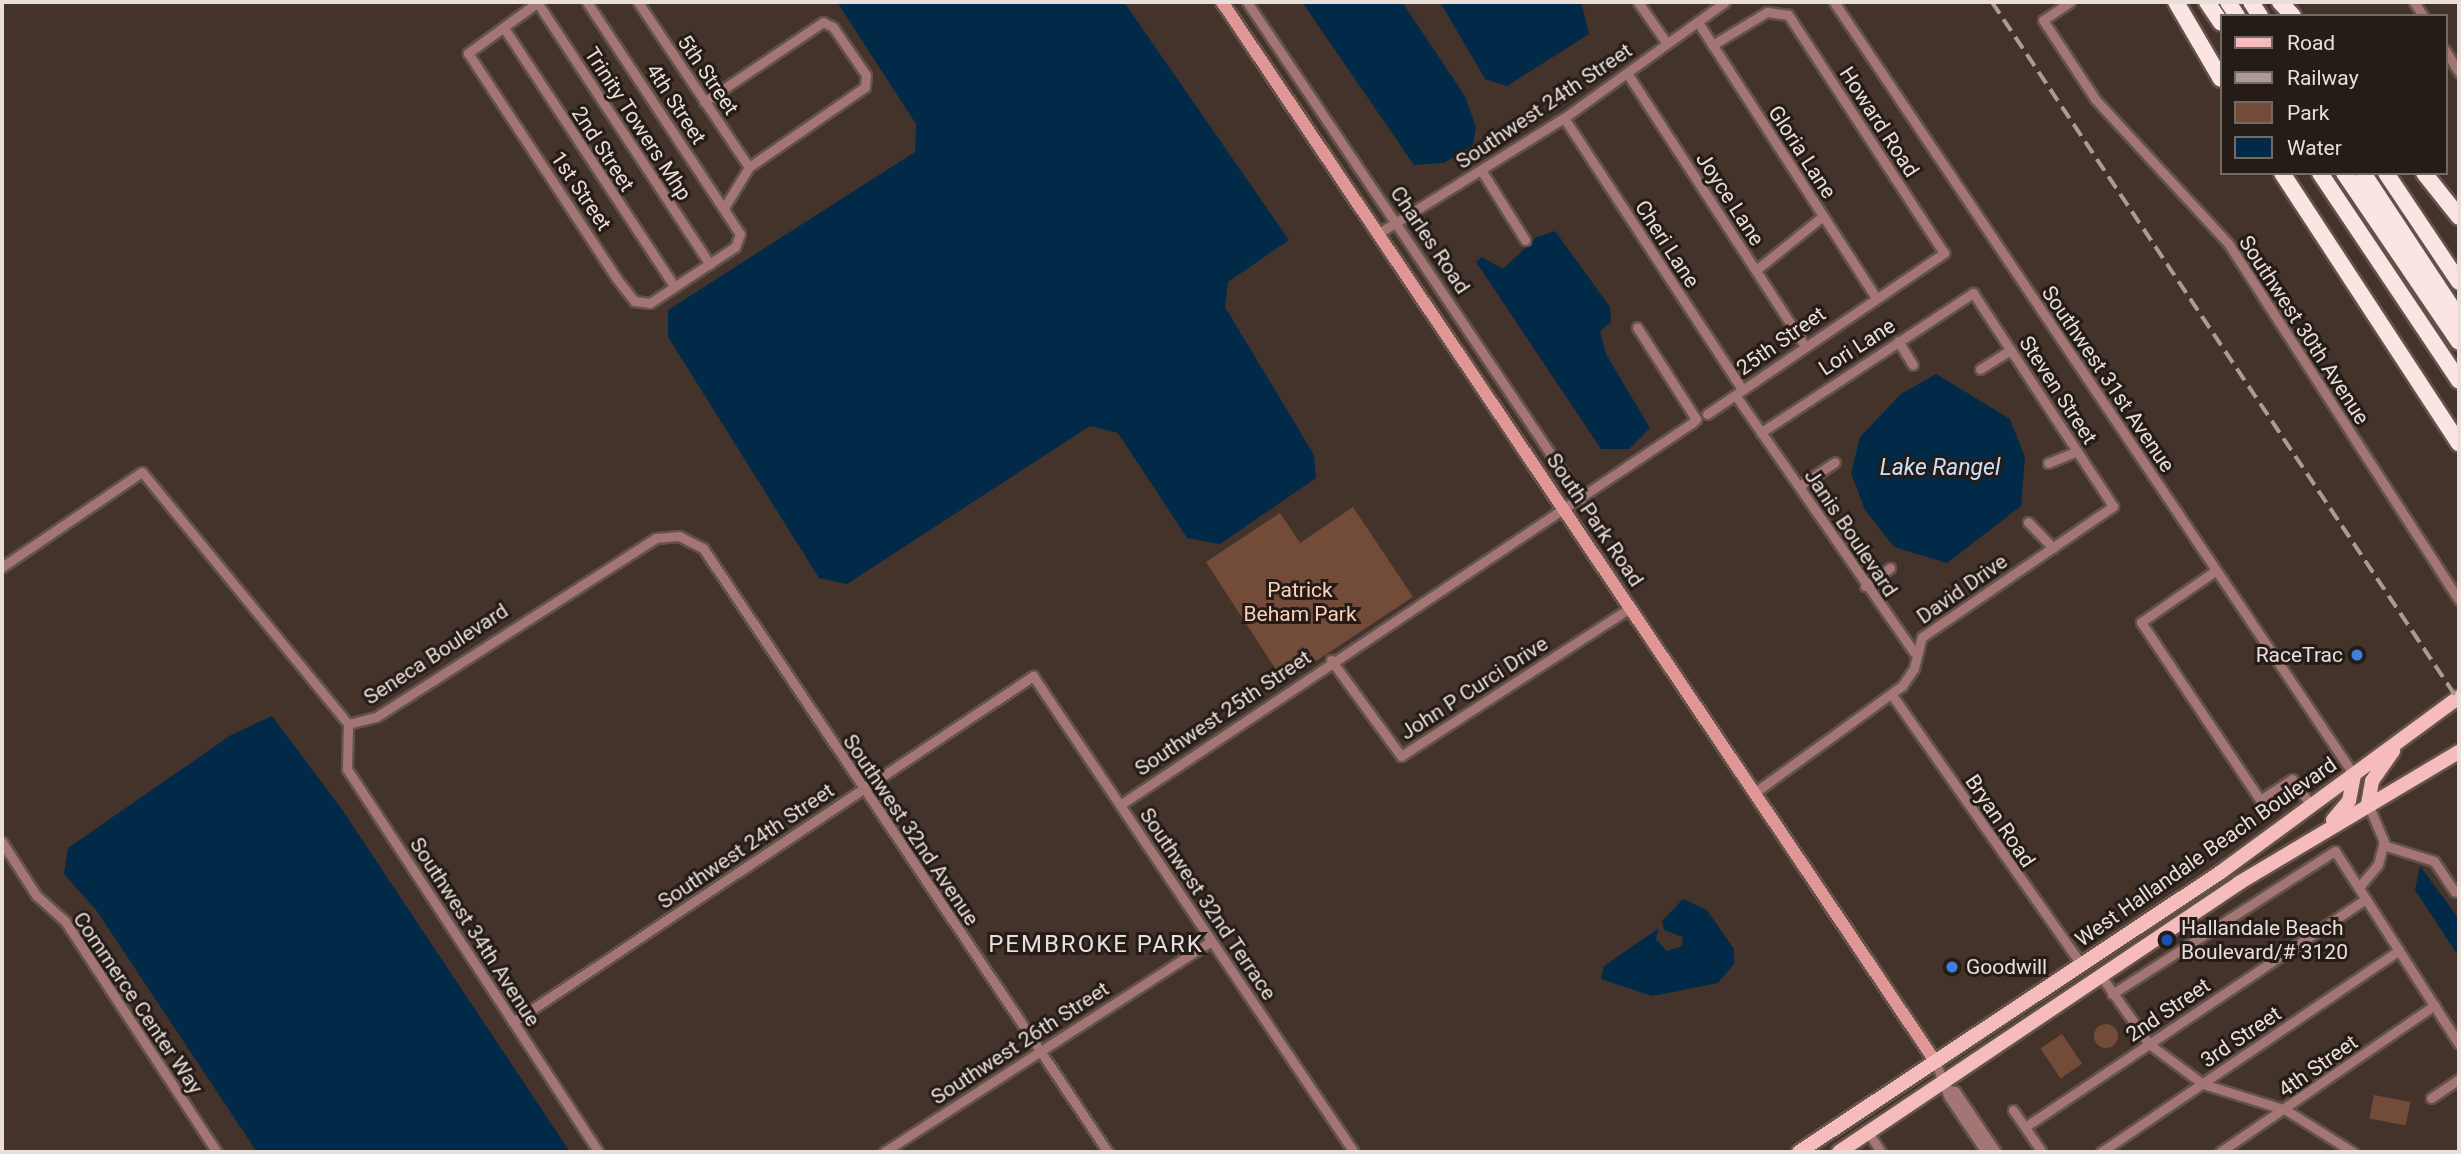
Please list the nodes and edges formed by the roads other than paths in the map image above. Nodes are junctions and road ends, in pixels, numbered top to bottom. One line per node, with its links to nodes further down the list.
1 (538, 2): 14 (street, 1st Street); 40 (street, Trinity Towers Mhp)
2 (587, 2): 33 (street, 4th Street)
3 (638, 2): 21 (street, 5th Street)
4 (1222, 2): 38 (street, South Park Road)
5 (1247, 2): 36 (street, Charles Road)
6 (1638, 2): 15 (street)
7 (1725, 2): 13 (street, Southwest 24th Street)
8 (1834, 2): 74 (street, Southwest 31st Avenue)
9 (2070, 2): 76 (street, Southwest 30th Avenue)
10 (2176, 2): 20 (highway)
11 (2207, 2): 12 (highway)
12 (2220, 22)
13 (1699, 24): 15 (street, Southwest 24th Street); 16 (street, Gloria Lane)
14 (503, 28): 43 (street, 2nd Street); 43 (street, 1st Street)
15 (1666, 42): 19 (street, Southwest 24th Street)
16 (1712, 45): 34 (street, Gloria Lane); 45 (street, Howard Road)
17 (2447, 53): 18 (street)
18 (2459, 72)
19 (1627, 73): 22 (street, Southwest 24th Street); 41 (street, Joyce Lane)
20 (2220, 77)
21 (704, 102): 23 (street, 5th Street); 23 (street)
22 (1564, 118): 24 (street, Southwest 24th Street); 57 (street, Cheri Lane)
23 (749, 167): 33 (street)
24 (1481, 170): 36 (street, Southwest 24th Street); 39 (street)
25 (2283, 175): 61 (highway)
26 (2321, 175): 48 (highway)
27 (2343, 175): 48 (highway)
28 (2343, 175): 51 (highway)
29 (2363, 175): 47 (highway)
30 (2371, 175): 46 (highway)
31 (2387, 175): 42 (highway)
32 (2426, 175): 35 (highway)
33 (724, 208): 37 (street, 4th Street)
34 (1824, 216): 41 (street); 45 (street, Gloria Lane)
35 (2459, 216)
36 (1397, 222): 38 (street, Southwest 24th Street); 66 (street, Charles Road)
37 (736, 226): 40 (street, 1st Street)
38 (1378, 233): 68 (street, South Park Road)
39 (1525, 240)
40 (710, 264): 43 (street, 1st Street)
41 (1756, 270): 52 (street, Joyce Lane)
42 (2459, 282)
43 (675, 287)
44 (1973, 293): 50 (street, Lori Lane); 53 (street, Steven Street)
45 (1876, 298): 52 (street, 25th Street)
46 (2459, 306)
47 (2459, 318)
48 (2420, 323): 56 (highway)
49 (1637, 327): 66 (street, Southwest 25th Street)
50 (1898, 341): 54 (street); 60 (street, Lori Lane)
51 (2459, 342)
52 (1804, 345): 57 (street, 25th Street)
53 (2011, 350): 55 (street); 62 (street, Steven Street)
54 (1913, 365)
55 (1980, 369)
56 (2459, 381)
57 (1742, 389): 59 (street, 25th Street)
58 (1738, 399): 60 (street)
59 (1707, 414)
60 (1761, 432): 65 (street, Janis Boulevard)
61 (2459, 443)
62 (2077, 451): 64 (street); 67 (street, Steven Street)
63 (1835, 462): 65 (street)
64 (2048, 463)
65 (1799, 486): 75 (street, Janis Boulevard)
66 (1581, 499): 68 (street, Southwest 25th Street)
67 (2113, 506): 71 (street, David Drive)
68 (1564, 510): 77 (street, South Park Road); 79 (street, Southwest 25th Street)
69 (2028, 522): 71 (street)
70 (679, 536): 83 (street, Seneca Boulevard); 87 (street, Southwest 32nd Avenue)
71 (2053, 548): 78 (street, David Drive)
72 (2, 567): 83 (street, Seneca Boulevard)
73 (1890, 568): 75 (street)
74 (2215, 571): 86 (street, Southwest 31st Avenue); 91 (street)
75 (1865, 586): 78 (street, Janis Boulevard)
76 (2459, 600)
77 (1631, 607): 79 (street, John P Curci Drive); 88 (street, South Park Road)
78 (1914, 652): 81 (street, David Drive)
79 (1331, 660): 90 (street, Southwest 25th Street)
80 (1033, 676): 87 (street, Southwest 24th Street); 90 (street, Southwest 32nd Terrace)
81 (1892, 695): 88 (street, David Drive); 101 (street, Bryan Road)
82 (2459, 697): 84 (main road, West Hallandale Beach Boulevard)
83 (348, 724): 105 (street, Southwest 34th Avenue)
84 (2407, 733): 86 (main road, West Hallandale Beach Boulevard); 89 (main road)
85 (2459, 752): 89 (main road, West Hallandale Beach Boulevard)
86 (2354, 775): 91 (main road, West Hallandale Beach Boulevard); 92 (main road)
87 (860, 787): 105 (street, Southwest 24th Street); 108 (street, Southwest 32nd Avenue)
88 (1754, 793): 109 (street, South Park Road)
89 (2368, 804): 92 (main road, West Hallandale Beach Boulevard); 94 (street)
90 (1120, 805): 99 (street, Southwest 32nd Terrace)
91 (2312, 807): 98 (main road, West Hallandale Beach Boulevard)
92 (2320, 834): 102 (main road, West Hallandale Beach Boulevard)
93 (2, 842): 118 (street, Commerce Center Way)
94 (2383, 845): 95 (street); 96 (street)
95 (2359, 887): 97 (street); 103 (street)
96 (2455, 892)
97 (2366, 899): 100 (street); 106 (street, 2nd Street)
98 (2129, 932): 101 (main road, West Hallandale Beach Boulevard); 102 (main road)
99 (1212, 941): 108 (street, Southwest 26th Street); 122 (street, Southwest 32nd Terrace)
100 (2399, 950): 104 (street); 111 (street, 3rd Street)
101 (2081, 964): 109 (main road, West Hallandale Beach Boulevard)
102 (2101, 976): 103 (street); 112 (main road, West Hallandale Beach Boulevard)
103 (2112, 993): 106 (street)
104 (2435, 1005): 107 (street); 115 (street, 4th Street)
105 (513, 1022): 119 (street, Southwest 34th Avenue)
106 (2149, 1044): 111 (street); 116 (street, 2nd Street)
107 (2459, 1044)
108 (1039, 1051): 120 (street, Southwest 26th Street); 121 (street, Southwest 32nd Avenue)
109 (1935, 1061): 112 (street); 123 (main road, West Hallandale Beach Boulevard)
110 (2459, 1079): 113 (street)
111 (2203, 1084): 115 (street); 129 (street, 3rd Street)
112 (1944, 1086): 117 (main road, West Hallandale Beach Boulevard); 126 (street); 127 (street)
113 (2431, 1098)
114 (2013, 1110): 116 (street)
115 (2286, 1110): 130 (street, 4th Street); 131 (street)
116 (2025, 1127): 128 (street)
117 (1868, 1132): 124 (main road, West Hallandale Beach Boulevard); 125 (street)
118 (218, 1152)
119 (599, 1152)
120 (884, 1152)
121 (1108, 1152)
122 (1354, 1152)
123 (1799, 1152)
124 (1839, 1152)
125 (1881, 1152)
126 (1986, 1152)
127 (1996, 1152)
128 (2042, 1152)
129 (2101, 1152)
130 (2220, 1152)
131 (2353, 1152)

